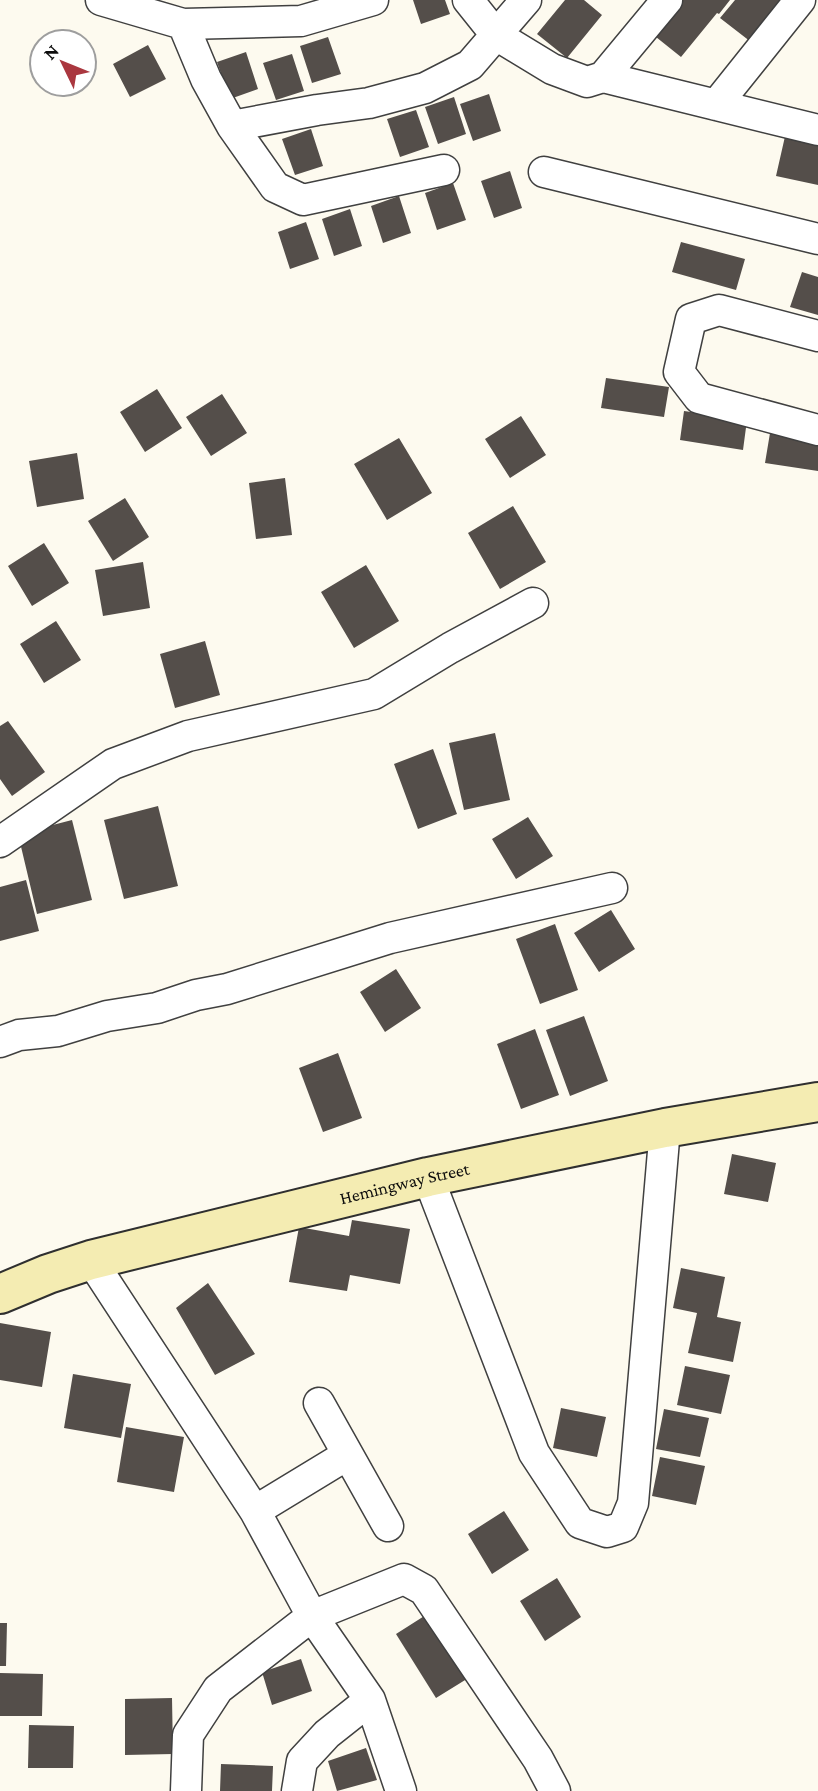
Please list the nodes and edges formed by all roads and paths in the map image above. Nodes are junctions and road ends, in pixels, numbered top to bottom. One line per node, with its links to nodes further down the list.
1 (101, 0): 7 (street)
2 (373, 0): 7 (street)
3 (468, 0): 8 (street)
4 (526, 0): 8 (street)
5 (667, 0): 9 (street)
6 (800, 0): 10 (street)
7 (183, 24): 11 (street)
8 (496, 35): 9 (street); 11 (street)
9 (603, 77): 10 (street)
10 (716, 105): 12 (street)
11 (232, 126): 13 (street)
12 (818, 130)
13 (444, 170)
14 (544, 172): 15 (street)
15 (818, 239)
16 (818, 336): 17 (street)
17 (818, 430)
18 (533, 603): 19 (street)
19 (0, 842)
20 (612, 888): 21 (street)
21 (0, 1042)
22 (818, 1102): 23 (main road, Hemingway Street)
23 (665, 1128): 24 (main road, Hemingway Street); 24 (street)
24 (428, 1177): 25 (main road, Hemingway Street)
25 (91, 1260): 26 (main road, Hemingway Street); 29 (street)
26 (0, 1294)
27 (319, 1403): 28 (street)
28 (347, 1455): 29 (street); 30 (street)
29 (255, 1511): 31 (street)
30 (388, 1526)
31 (312, 1616): 32 (street); 33 (street); 36 (street)
32 (370, 1700): 34 (street); 35 (street)
33 (186, 1791)
34 (297, 1791)
35 (401, 1791)
36 (555, 1791)

